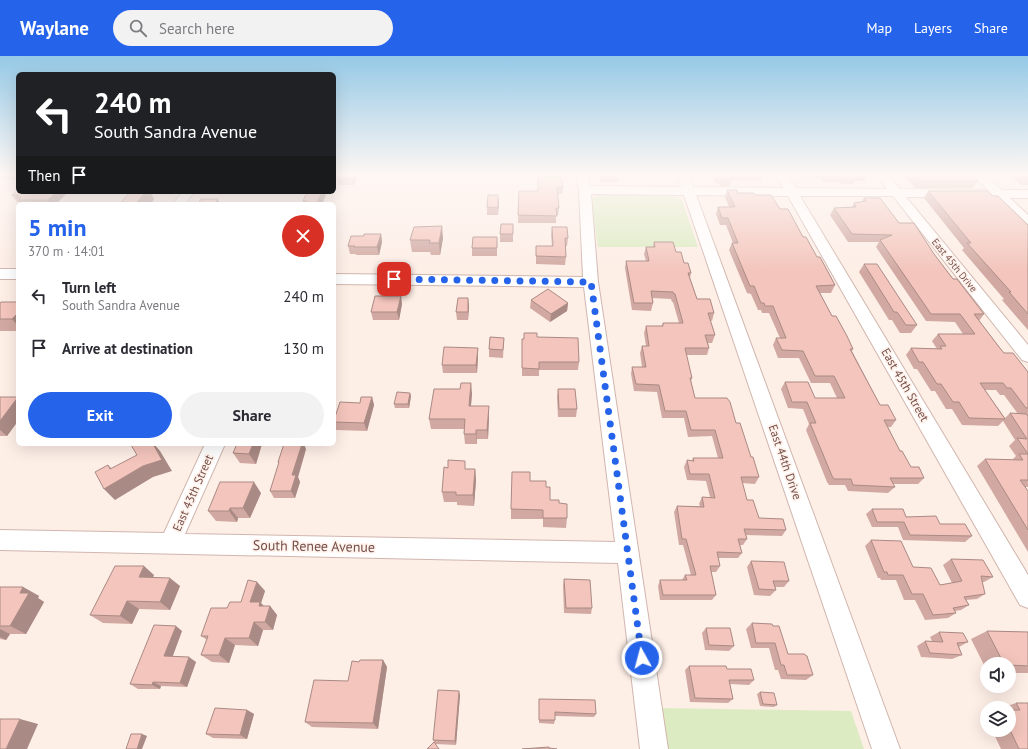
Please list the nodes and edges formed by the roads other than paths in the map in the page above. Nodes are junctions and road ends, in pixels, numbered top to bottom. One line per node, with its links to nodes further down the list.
1 (585, 207): 10 (street)
2 (695, 207): 18 (street, East 44th Drive)
3 (801, 207): 16 (street, East 45th Street)
4 (909, 207): 11 (street, East 45th Drive)
5 (1013, 207): 6 (street)
6 (1028, 222)
7 (0, 274): 8 (street)
8 (16, 274)
9 (336, 279): 10 (street)
10 (591, 282): 15 (street)
11 (1028, 356)
12 (214, 446): 14 (street, East 43th Street)
13 (0, 540): 14 (street, South Renee Avenue)
14 (170, 543): 15 (street, South Renee Avenue)
15 (628, 553): 17 (street)
16 (1028, 597)
17 (654, 749)
18 (886, 749)

